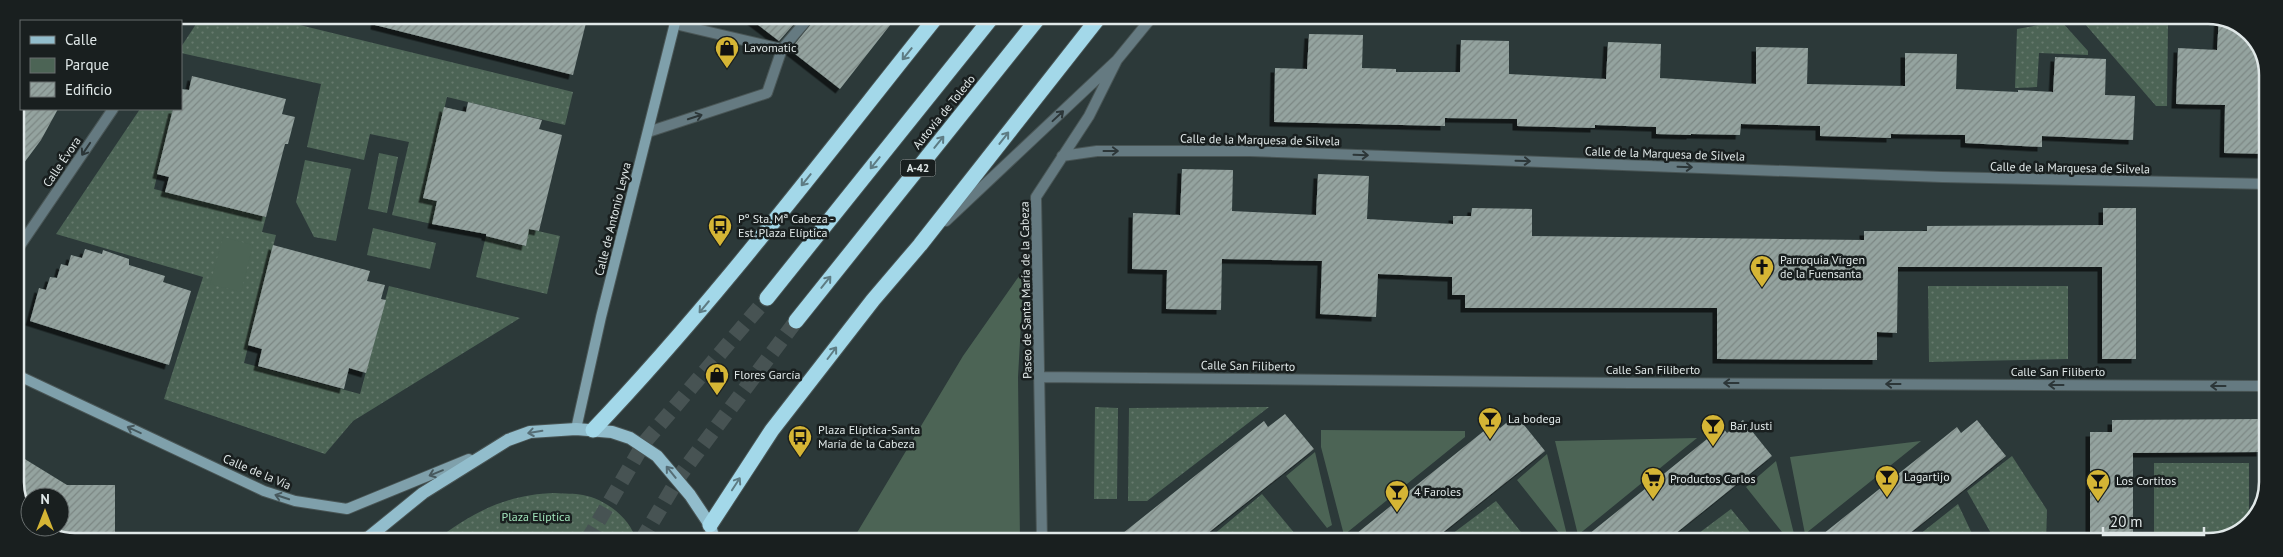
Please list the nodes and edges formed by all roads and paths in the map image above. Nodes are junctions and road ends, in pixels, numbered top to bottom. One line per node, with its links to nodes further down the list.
1 (675, 24): 12 (main road, Calle de Antonio Leyva)
2 (694, 24): 9 (street)
3 (803, 24): 9 (street)
4 (932, 24): 23 (highway, one-way to 23)
5 (986, 24): 17 (highway, Autovía de Toledo / A-42, one-way to 17)
6 (1034, 24): 18 (highway, Autovía de Toledo / A-42, one-way to 6)
7 (1094, 24): 16 (highway, one-way to 7)
8 (1146, 24): 10 (street, Paseo de Santa María de la Cabeza)
9 (782, 49): 12 (street, one-way to 9)
10 (1117, 60): 13 (street, Paseo de Santa María de la Cabeza); 16 (street, Paseo de Santa María de la Cabeza, one-way to 10)
11 (112, 110): 15 (street, Calle Évora, one-way to 15)
12 (648, 132): 22 (main road, Calle de Antonio Leyva)
13 (1062, 156): 14 (street, Calle de la Marquesa de Silvela, one-way to 14); 19 (street, Paseo de Santa María de la Cabeza)
14 (2259, 184)
15 (24, 240)
16 (920, 245): 25 (highway, one-way to 16)
17 (767, 298)
18 (796, 320)
19 (1040, 377): 21 (street, Calle San Filiberto, one-way to 19); 28 (street, Paseo de Santa María de la Cabeza)
20 (24, 378): 24 (main road, Calle de la Vía, one-way to 20)
21 (2259, 386)
22 (576, 428): 23 (main road); 24 (main road, one-way to 24)
23 (593, 430): 25 (main road, one-way to 23)
24 (498, 448): 26 (main road)
25 (710, 525): 27 (main road)
26 (374, 533)
27 (712, 533)
28 (1042, 533)

